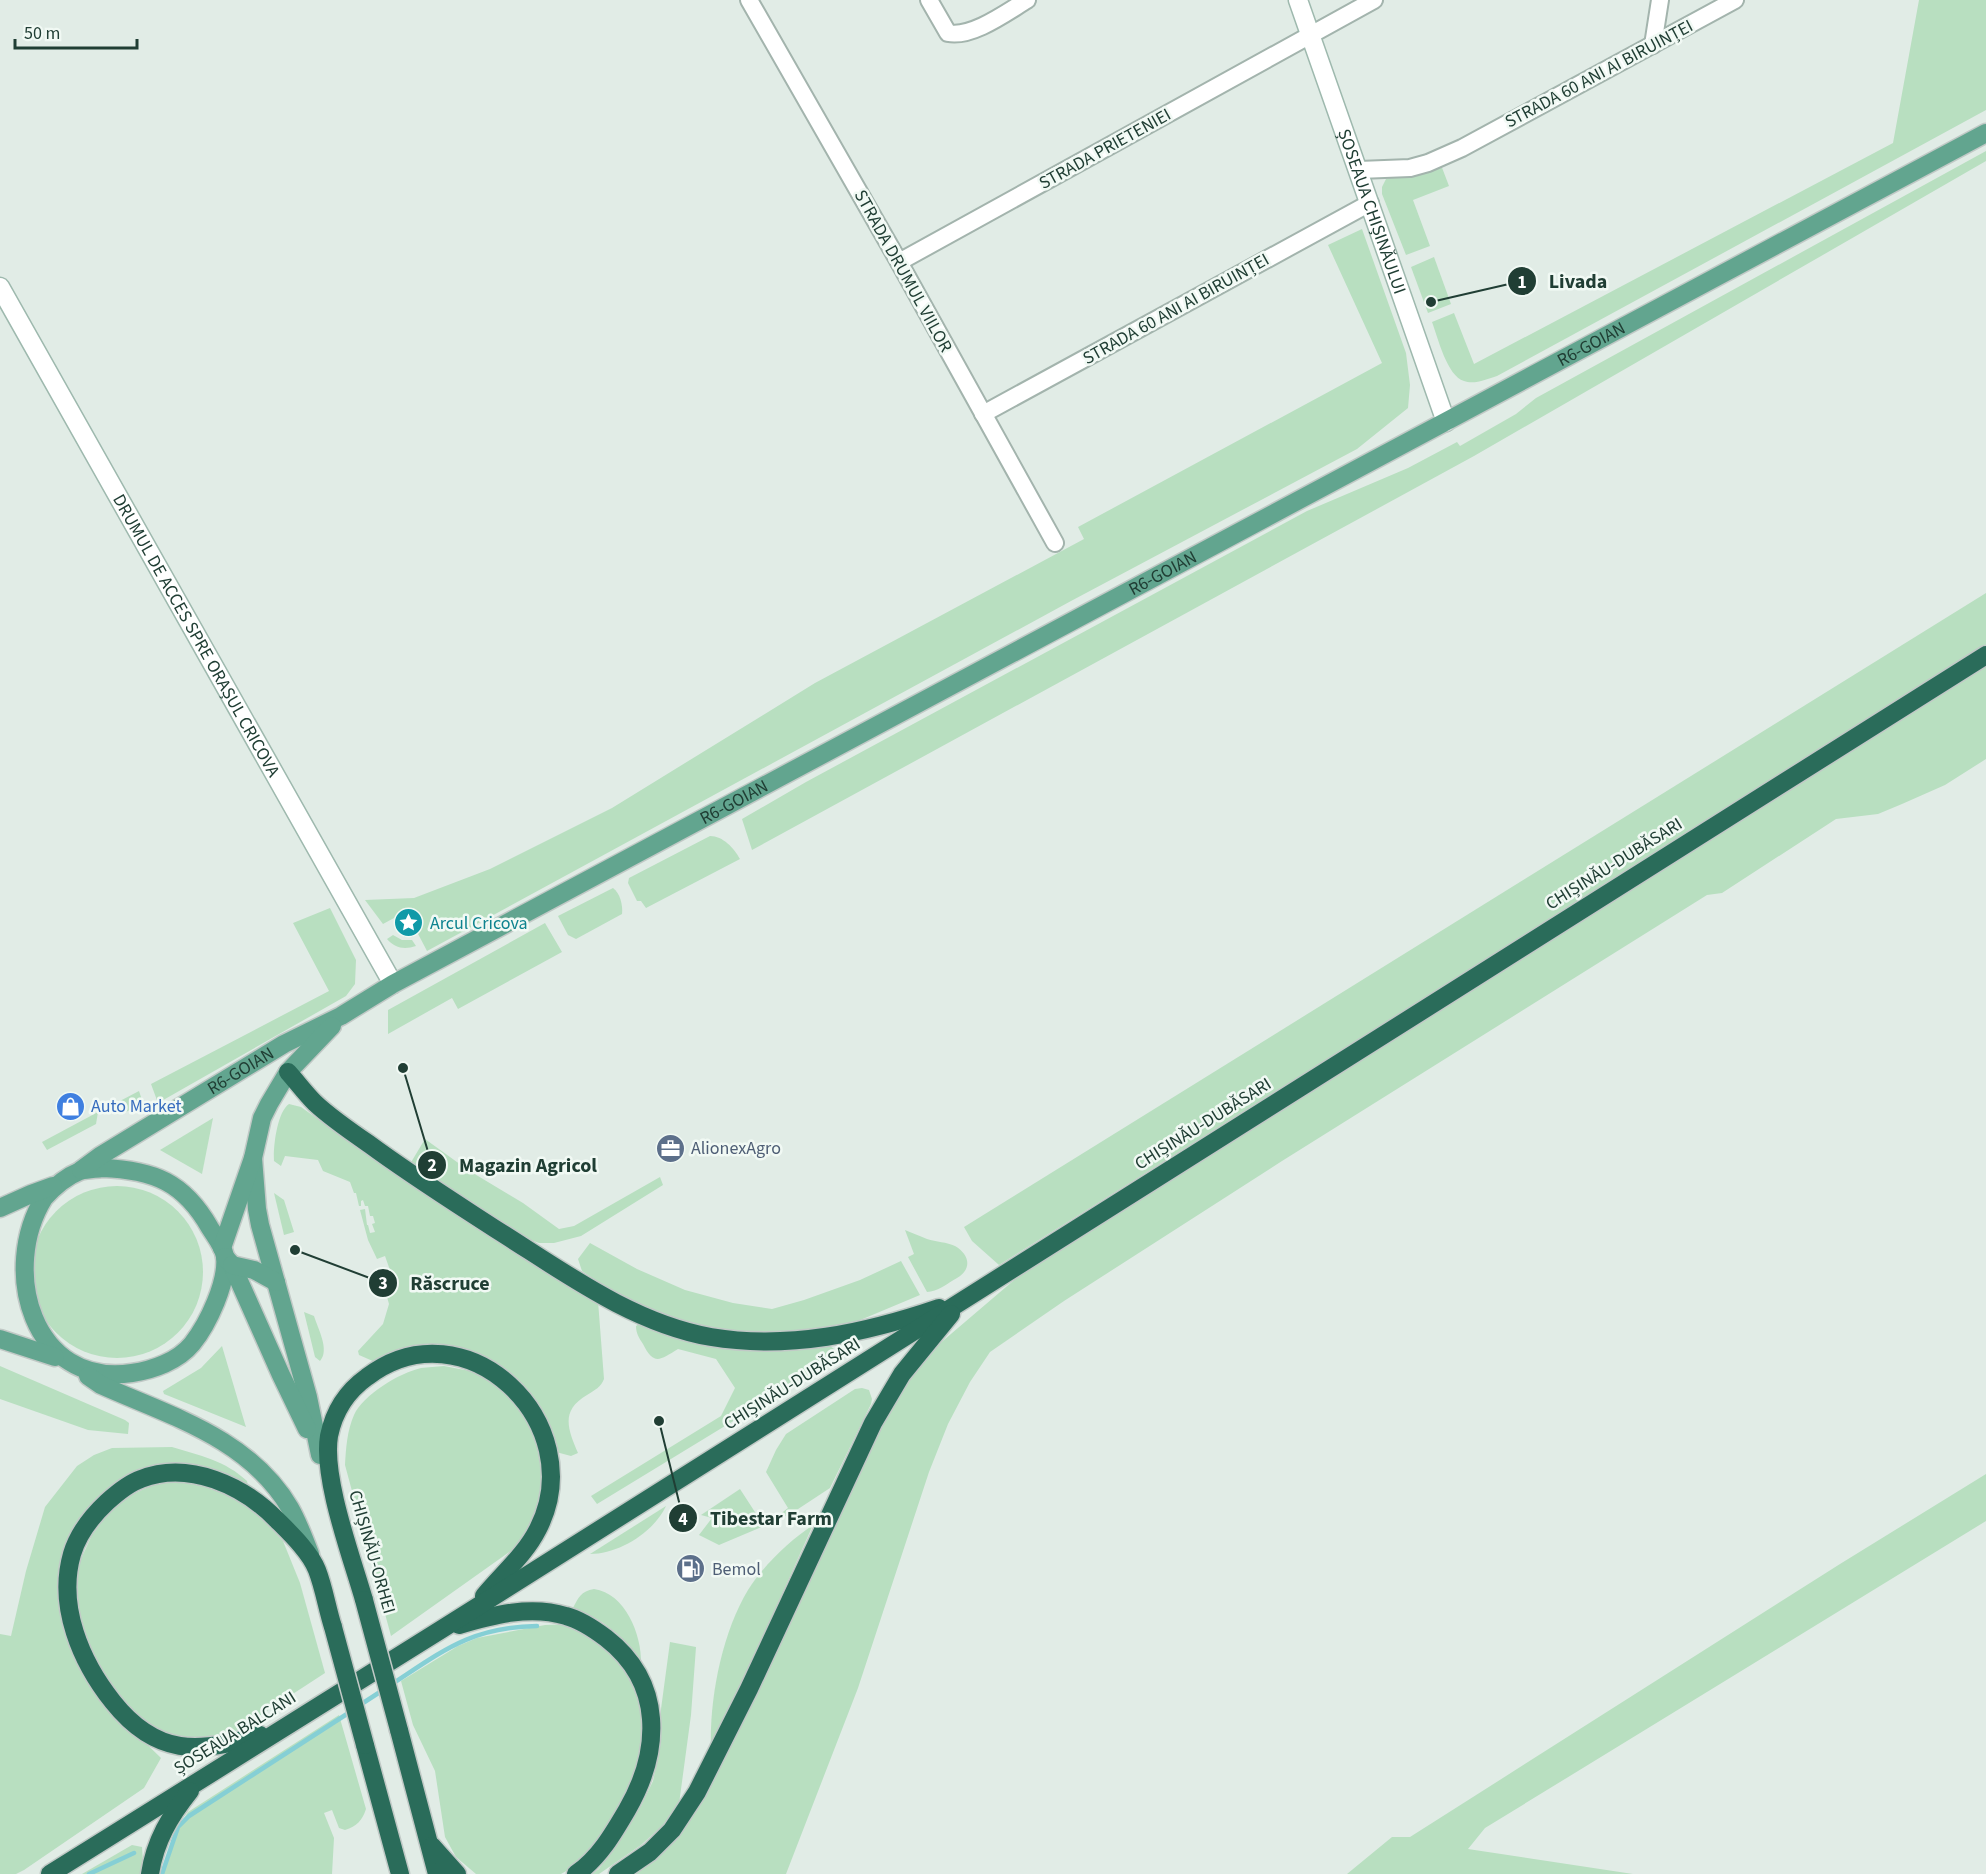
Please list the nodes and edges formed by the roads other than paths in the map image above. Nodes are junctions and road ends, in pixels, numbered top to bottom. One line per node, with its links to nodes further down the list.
1 (749, 0): 13 (street, STRADA DRUMUL VIILOR)
2 (929, 0): 3 (street)
3 (1027, 0)
4 (1298, 0): 8 (street, ȘOSEAUA CHIȘINĂULUI)
5 (1374, 0): 8 (street, STRADA PRIETENIEI)
6 (1660, 0): 9 (street)
7 (1735, 0): 9 (street, STRADA 60 ANI AI BIRUINȚEI)
8 (1311, 36): 11 (street, ȘOSEAUA CHIȘINĂULUI); 13 (street, STRADA PRIETENIEI)
9 (1653, 45): 11 (street, STRADA 60 ANI AI BIRUINȚEI)
10 (1986, 133): 16 (main road, R6-GOIAN)
11 (1359, 170): 12 (street, ȘOSEAUA CHIȘINĂULUI)
12 (1370, 203): 15 (street, STRADA 60 ANI AI BIRUINȚEI); 16 (street, ȘOSEAUA CHIȘINĂULUI)
13 (899, 262): 15 (street, STRADA DRUMUL VIILOR)
14 (0, 287): 19 (street, DRUMUL DE ACCES SPRE ORAȘUL CRICOVA)
15 (983, 414): 17 (street, STRADA DRUMUL VIILOR)
16 (1446, 422): 19 (main road, R6-GOIAN)
17 (1054, 543)
18 (1986, 655): 28 (highway, CHIȘINĂU-DUBĂSARI)
19 (393, 984): 20 (main road, R6-GOIAN)
20 (341, 1016): 21 (main road, R6-GOIAN); 23 (main road, R6-GOIAN)
21 (288, 1072): 22 (main road, R6-GOIAN); 28 (highway)
22 (253, 1158): 26 (main road, R6-GOIAN); 27 (main road)
23 (81, 1170): 24 (main road); 26 (main road)
24 (55, 1186): 25 (main road); 30 (main road)
25 (0, 1208)
26 (226, 1256): 27 (main road); 31 (main road); 32 (main road, CHIȘINĂU-ORHEI)
27 (276, 1282): 32 (main road)
28 (963, 1300): 35 (highway, CHIȘINĂU-DUBĂSARI); 48 (highway)
29 (0, 1339): 30 (main road)
30 (55, 1357): 31 (main road)
31 (76, 1368): 34 (main road)
32 (320, 1455): 33 (main road, CHIȘINĂU-ORHEI)
33 (331, 1483): 35 (highway); 39 (highway, CHIȘINĂU-ORHEI, bridge)
34 (316, 1568): 37 (highway); 40 (highway, bridge)
35 (473, 1609): 36 (highway, CHIȘINĂU-DUBĂSARI)
36 (442, 1629): 37 (highway, ȘOSEAUA BALCANI); 47 (highway)
37 (285, 1728): 38 (highway, ȘOSEAUA BALCANI)
38 (200, 1779): 41 (highway, ȘOSEAUA BALCANI); 42 (highway)
39 (429, 1843): 45 (highway, CHIȘINĂU-ORHEI); 46 (highway)
40 (393, 1851): 43 (highway); 44 (highway)
41 (50, 1874)
42 (150, 1874)
43 (391, 1874)
44 (400, 1874)
45 (437, 1874)
46 (457, 1874)
47 (576, 1874)
48 (618, 1874)

